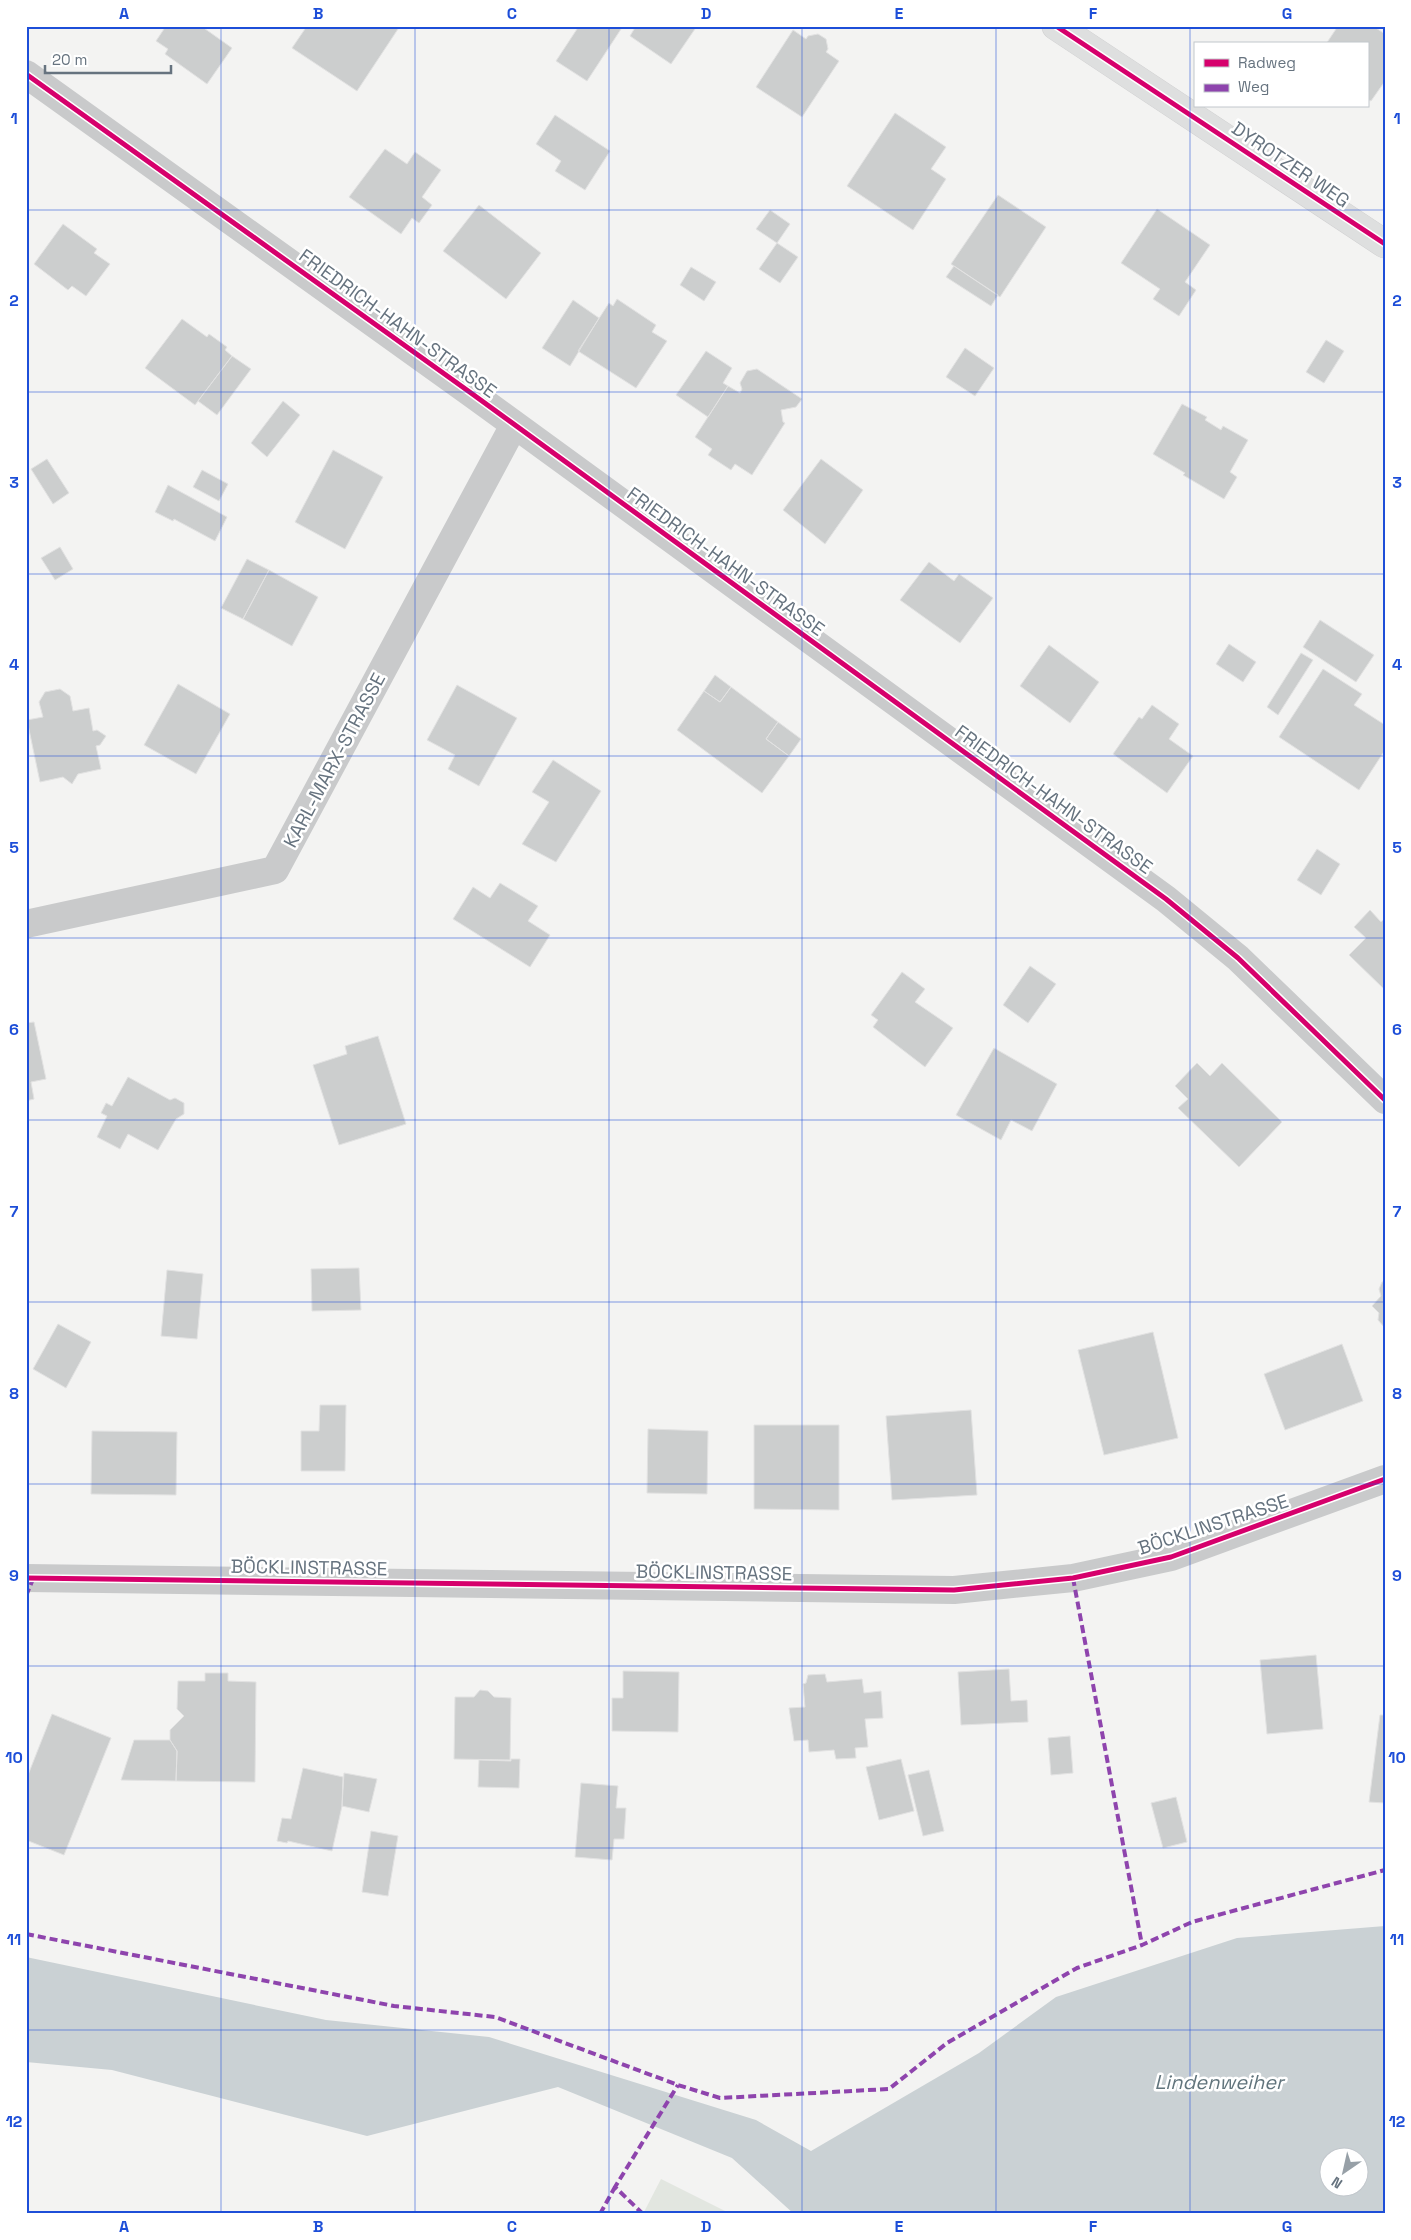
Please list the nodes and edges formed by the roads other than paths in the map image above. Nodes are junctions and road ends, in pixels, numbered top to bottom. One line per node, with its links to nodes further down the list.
1 (1056, 26): 3 (street, DYROTZER WEG)
2 (26, 74): 4 (street, FRIEDRICH-HAHN-STRASSE)
3 (1385, 244)
4 (514, 425): 5 (street, KARL-MARX-STRASSE); 6 (street, FRIEDRICH-HAHN-STRASSE)
5 (26, 924)
6 (1385, 1100)
7 (1385, 1479): 8 (street, BÖCKLINSTRASSE)
8 (26, 1578)

